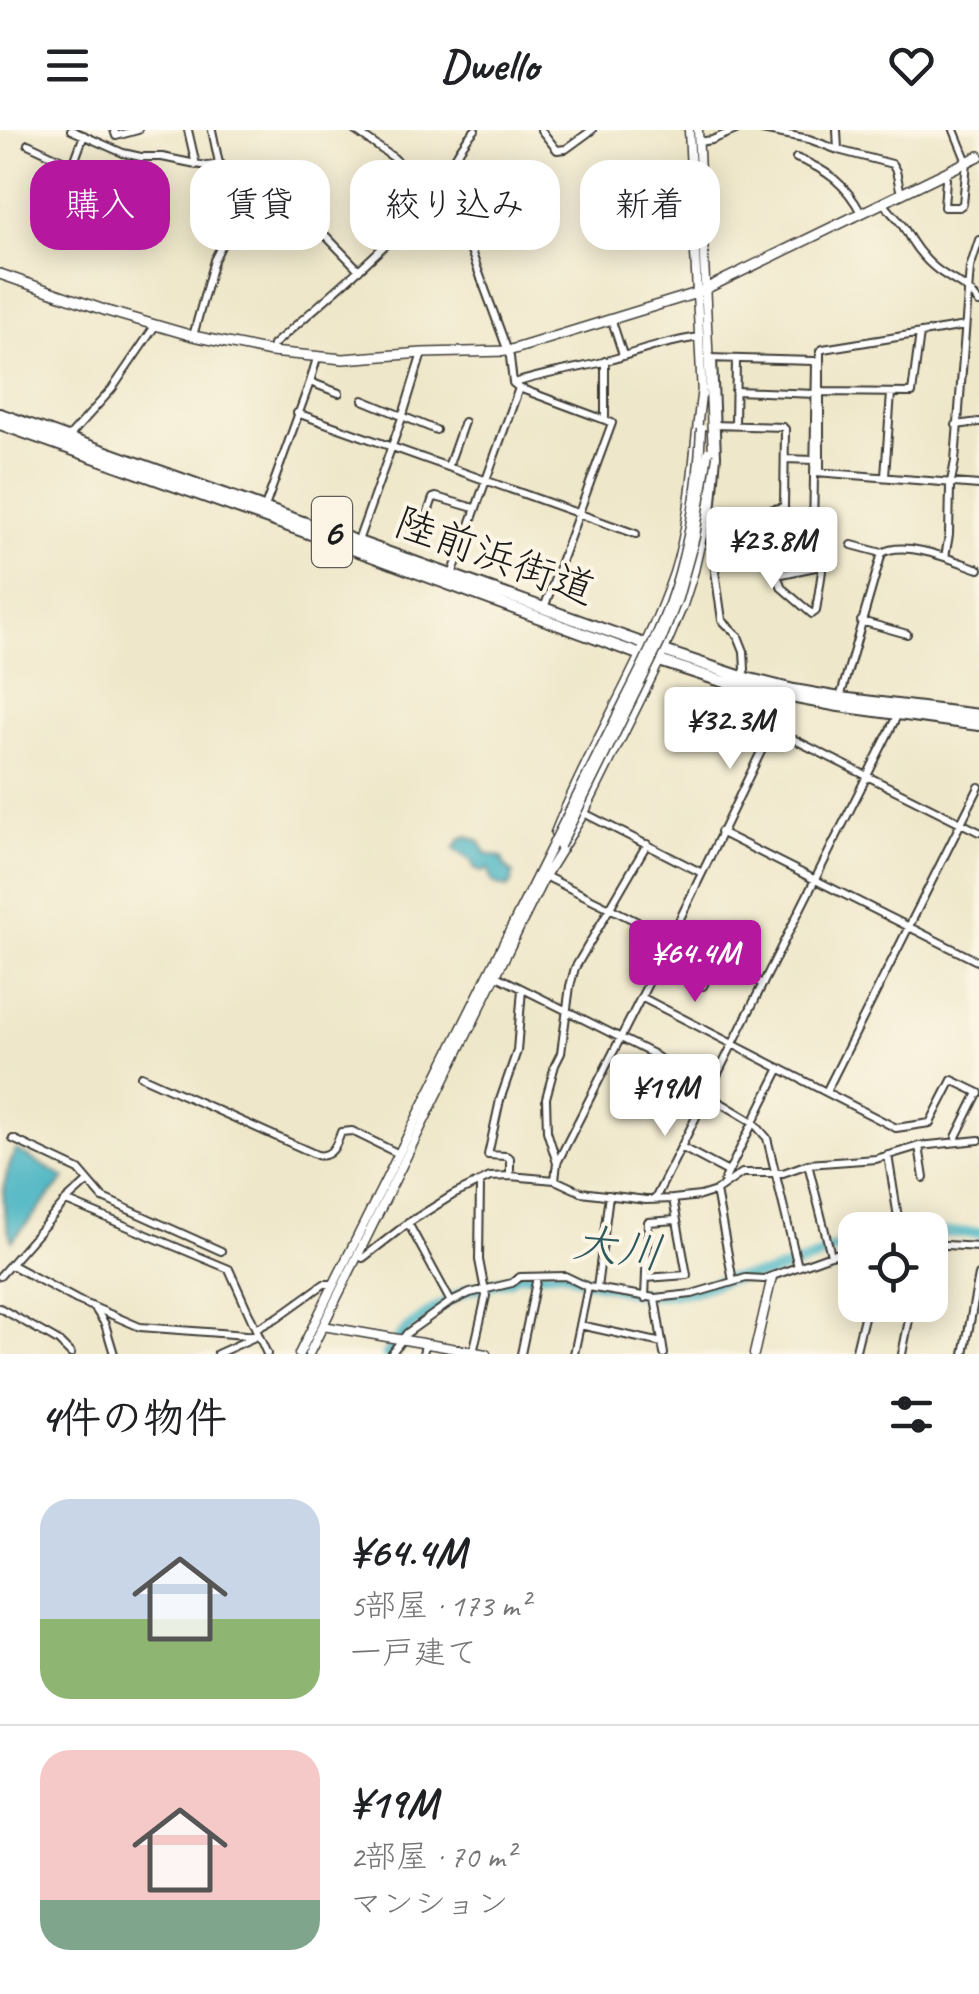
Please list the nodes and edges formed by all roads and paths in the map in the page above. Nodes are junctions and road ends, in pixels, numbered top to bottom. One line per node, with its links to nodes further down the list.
1 (72, 130): 16 (street)
2 (114, 130): 3 (street)
3 (138, 130)
4 (188, 130): 22 (street)
5 (212, 130): 23 (street)
6 (354, 130): 24 (street)
7 (474, 130): 25 (street)
8 (542, 130): 9 (street)
9 (592, 130)
10 (689, 130): 40 (street)
11 (698, 130): 17 (street)
12 (736, 130): 17 (street)
13 (762, 130): 19 (street)
14 (837, 130): 19 (street)
15 (954, 130): 26 (street)
16 (82, 133): 18 (street); 27 (street)
17 (698, 142): 40 (street)
18 (28, 144)
19 (838, 150): 29 (street)
20 (979, 156): 26 (main road)
21 (796, 158): 31 (street)
22 (195, 160)
23 (219, 160)
24 (396, 160)
25 (454, 160)
26 (967, 162): 28 (main road); 28 (street)
27 (190, 164)
28 (944, 173): 29 (main road)
29 (900, 194): 30 (main road)
30 (884, 202): 31 (main road); 39 (street)
31 (862, 213): 40 (main road)
32 (330, 240): 37 (street)
33 (979, 240): 39 (street)
34 (219, 250): 46 (street)
35 (379, 250): 37 (street)
36 (470, 250): 48 (street)
37 (359, 270): 49 (street)
38 (0, 274): 43 (main road)
39 (968, 288): 41 (street); 44 (street)
40 (701, 291): 42 (main road); 47 (street); 53 (street)
41 (979, 302)
42 (612, 321): 48 (main road); 51 (street)
43 (156, 325): 46 (main road); 75 (street)
44 (965, 326): 45 (street); 72 (street)
45 (920, 333): 61 (street); 62 (street)
46 (193, 336): 49 (main road)
47 (700, 337): 51 (street); 58 (street)
48 (508, 351): 50 (main road); 57 (street)
49 (271, 352): 52 (main road)
50 (422, 354): 52 (main road); 66 (street)
51 (623, 355): 55 (street)
52 (317, 358): 56 (street)
53 (711, 358): 54 (street); 73 (street)
54 (736, 359): 59 (street); 61 (street)
55 (605, 362): 57 (street); 67 (street)
56 (310, 382): 60 (street); 64 (street)
57 (516, 385): 67 (street); 82 (street)
58 (702, 389): 73 (street); 105 (street)
59 (736, 391): 61 (street); 71 (street)
60 (339, 393)
61 (818, 393): 62 (street); 78 (street); 80 (street)
62 (891, 393): 81 (street)
63 (363, 400): 66 (street)
64 (297, 413): 76 (street); 87 (street)
65 (0, 414): 75 (highway, 陸前浜街道 / 6)
66 (403, 415): 74 (street); 76 (street)
67 (604, 420): 88 (street)
68 (464, 422): 79 (street)
69 (979, 422): 72 (street)
70 (0, 424): 105 (highway, 陸前浜街道 / 6)
71 (735, 425): 73 (street); 77 (street)
72 (956, 425): 83 (street)
73 (709, 426): 90 (street); 106 (street); 121 (street, bridge); 121 (street, bridge)
74 (436, 430)
75 (67, 438): 87 (highway, 陸前浜街道 / 6)
76 (392, 447): 79 (street); 93 (street)
77 (785, 459): 78 (street); 86 (street)
78 (814, 460): 80 (street)
79 (448, 467): 82 (street)
80 (817, 472): 81 (street); 92 (street)
81 (885, 476): 83 (street)
82 (485, 480): 85 (street); 88 (street)
83 (951, 481): 84 (street); 98 (street)
84 (979, 485)
85 (474, 508): 89 (street); 100 (street)
86 (784, 508): 90 (street); 92 (street)
87 (264, 509): 93 (highway, 陸前浜街道 / 6)
88 (579, 513): 91 (street); 102 (street)
89 (427, 514)
90 (712, 522): 97 (street)
91 (636, 534)
92 (784, 540): 94 (street)
93 (358, 541): 100 (highway, 陸前浜街道 / 6)
94 (766, 544): 97 (street); 101 (street)
95 (852, 545): 96 (street)
96 (882, 553): 98 (street); 103 (street)
97 (713, 555): 107 (street)
98 (945, 557): 99 (street)
99 (979, 569)
100 (452, 574): 102 (highway, 陸前浜街道 / 6)
101 (777, 575): 101 (street)
102 (544, 608): 105 (highway, 陸前浜街道 / 6)
103 (860, 622): 104 (street); 109 (street)
104 (907, 634)
105 (643, 650): 106 (highway, 陸前浜街道 / 6); 123 (street)
106 (662, 656): 107 (highway, 陸前浜街道 / 6); 108 (highway, 陸前浜街道 / 6); 116 (street)
107 (742, 676): 108 (highway, 陸前浜街道 / 6)
108 (789, 693): 109 (highway, 陸前浜街道 / 6); 110 (highway, 陸前浜街道 / 6); 113 (street)
109 (840, 698): 110 (highway, 陸前浜街道 / 6)
110 (899, 710): 111 (highway, 陸前浜街道 / 6); 112 (highway, 陸前浜街道 / 6); 114 (street)
111 (979, 715)
112 (979, 724)
113 (773, 728): 114 (street); 118 (street)
114 (867, 776): 117 (street); 124 (street)
115 (979, 787): 117 (street)
116 (584, 813): 120 (street); 123 (street)
117 (962, 823): 119 (street); 126 (street)
118 (720, 832): 122 (street); 124 (street)
119 (979, 832)
120 (647, 844): 122 (street); 125 (street)
121 (556, 845): 123 (street)
122 (702, 873): 127 (street)
123 (542, 875): 125 (street); 131 (street)
124 (814, 879): 126 (street); 132 (street)
125 (609, 908): 127 (street); 135 (street)
126 (909, 927): 129 (street); 140 (street)
127 (670, 937): 128 (street); 130 (street)
128 (716, 960): 130 (street); 132 (street)
129 (979, 962)
130 (658, 964): 134 (street)
131 (493, 973): 133 (street); 149 (street); 174 (street)
132 (763, 984): 137 (street)
133 (522, 989): 135 (street); 155 (street)
134 (641, 998): 136 (street); 137 (street)
135 (566, 1011): 136 (street); 151 (street)
136 (620, 1038): 142 (street); 151 (street)
137 (732, 1044): 138 (street); 142 (street)
138 (780, 1068): 140 (street); 143 (street)
139 (141, 1076): 149 (street)
140 (826, 1092): 141 (street)
141 (978, 1093): 146 (street)
142 (708, 1095): 143 (street); 148 (street)
143 (753, 1122): 153 (street); 154 (street)
144 (13, 1139): 158 (street)
145 (979, 1140): 146 (street)
146 (957, 1142): 147 (street)
147 (919, 1146): 150 (street); 156 (street)
148 (682, 1147): 153 (street); 164 (street)
149 (399, 1154): 183 (street)
150 (888, 1156): 152 (street); 166 (street)
151 (557, 1163): 157 (street)
152 (808, 1164): 154 (street); 173 (street)
153 (728, 1172): 160 (street)
154 (774, 1174): 160 (street); 176 (street)
155 (510, 1176): 157 (street); 159 (street)
156 (924, 1178)
157 (555, 1180): 162 (street)
158 (87, 1182): 165 (street); 171 (street)
159 (480, 1182): 168 (street); 185 (street)
160 (725, 1183): 161 (street)
161 (716, 1191): 163 (street); 182 (street)
162 (609, 1195): 164 (street); 184 (street)
163 (672, 1199): 164 (street); 167 (street)
164 (654, 1200)
165 (66, 1201): 175 (street); 195 (street)
166 (897, 1212)
167 (676, 1220): 181 (street); 181 (street)
168 (408, 1222): 174 (street); 188 (street)
169 (948, 1245): 170 (street)
170 (979, 1246)
171 (221, 1251)
172 (838, 1253): 173 (street)
173 (831, 1254): 176 (street)
174 (357, 1256): 193 (street)
175 (10, 1264): 178 (street); 190 (street)
176 (798, 1268): 180 (street)
177 (979, 1275): 214 (street)
178 (0, 1276)
179 (537, 1276): 184 (street); 185 (street); 208 (street)
180 (772, 1277): 182 (street); 211 (street)
181 (646, 1278): 186 (street)
182 (732, 1281): 187 (street)
183 (334, 1284): 193 (street); 195 (street)
184 (592, 1288): 186 (street); 194 (street)
185 (486, 1289): 188 (street); 199 (street)
186 (645, 1298): 187 (street)
187 (655, 1298): 197 (street)
188 (451, 1302): 196 (street)
189 (0, 1308): 200 (street)
190 (96, 1309): 195 (street); 201 (street)
191 (863, 1322): 212 (street)
192 (909, 1322): 213 (street)
193 (319, 1324): 196 (street); 204 (street); 205 (street)
194 (580, 1325): 197 (street); 209 (street)
195 (257, 1332): 202 (street); 203 (street)
196 (403, 1340): 198 (street); 206 (street)
197 (662, 1342): 210 (street)
198 (424, 1349): 199 (street)
199 (473, 1353): 207 (street)
200 (71, 1354)
201 (114, 1354)
202 (217, 1354)
203 (267, 1354)
204 (299, 1354)
205 (309, 1354)
206 (391, 1354)
207 (486, 1354)
208 (521, 1354)
209 (574, 1354)
210 (664, 1354)
211 (754, 1354)
212 (855, 1354)
213 (902, 1354)
214 (964, 1354)

